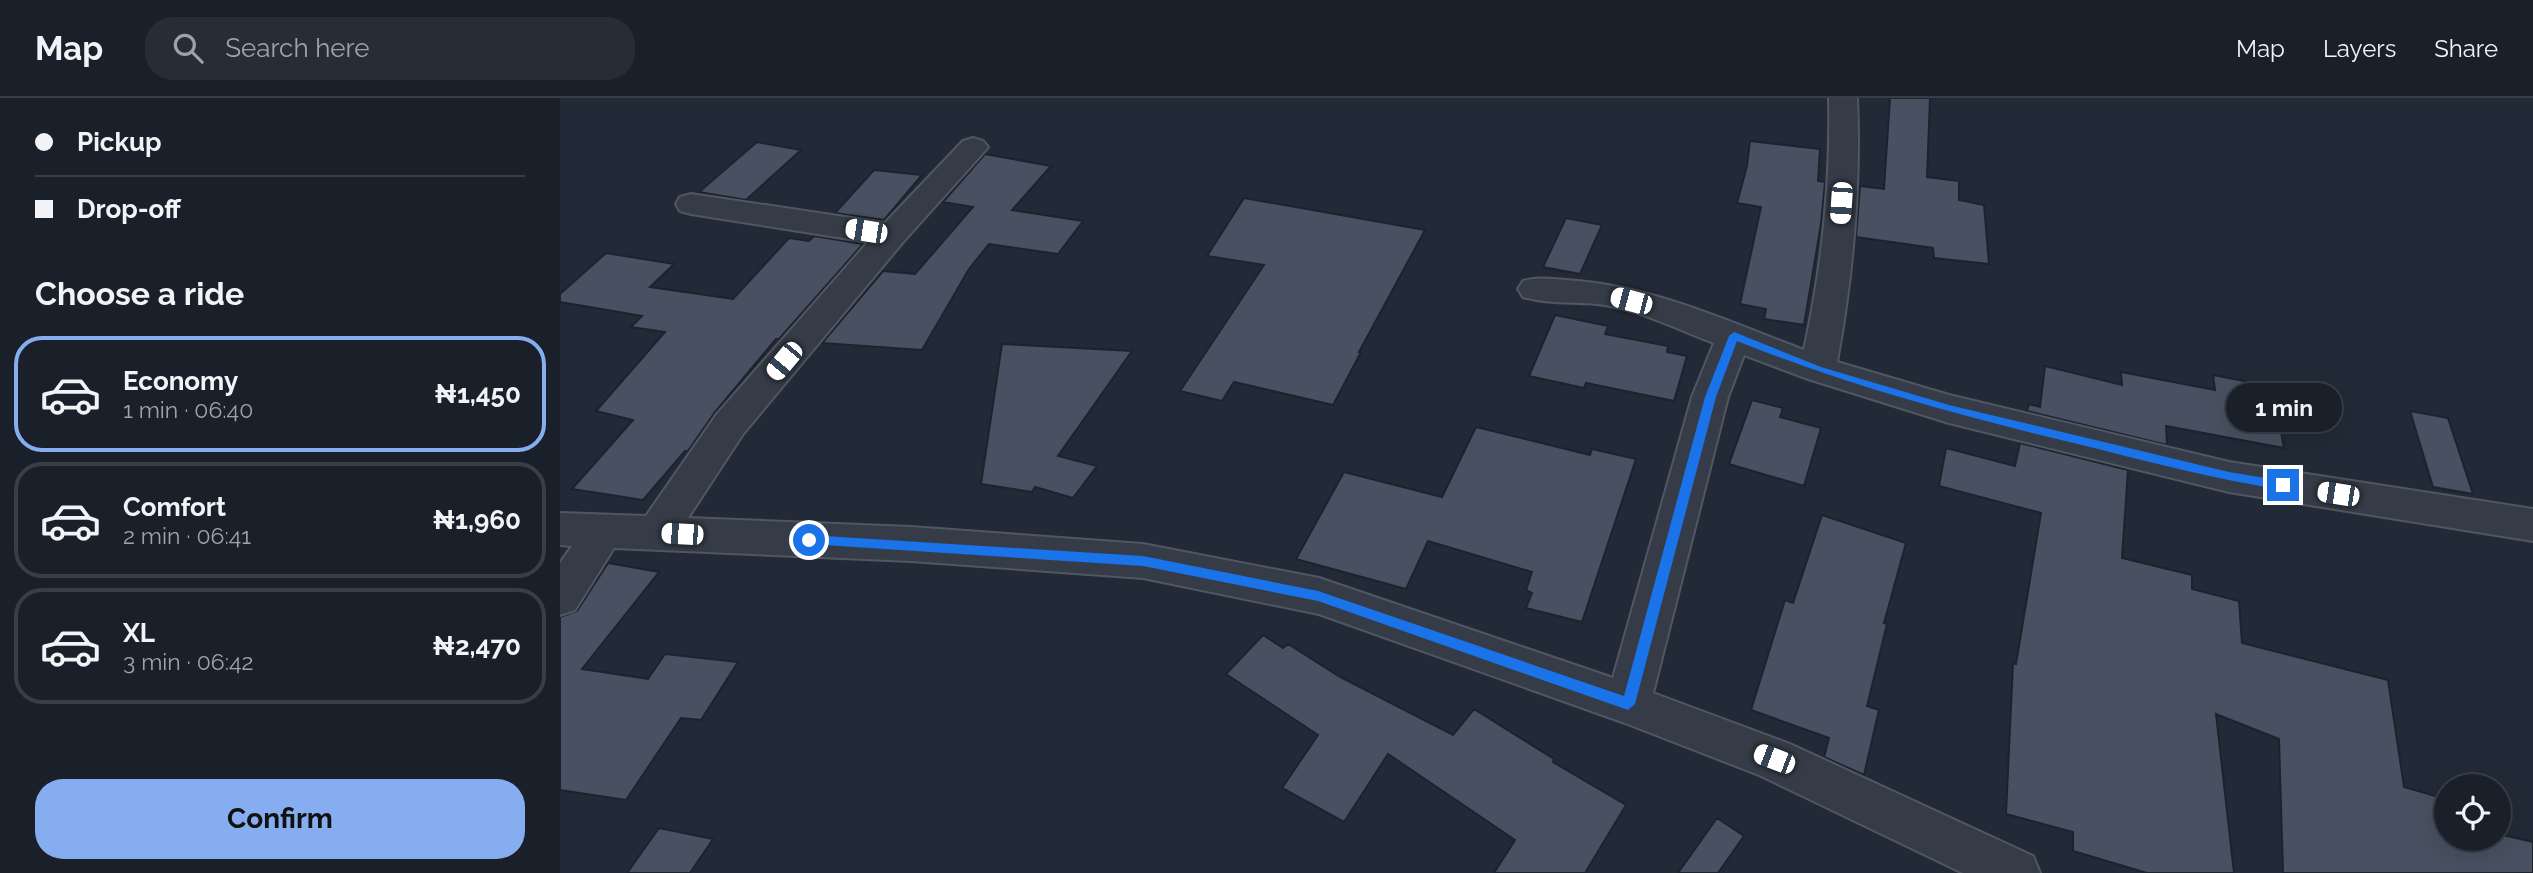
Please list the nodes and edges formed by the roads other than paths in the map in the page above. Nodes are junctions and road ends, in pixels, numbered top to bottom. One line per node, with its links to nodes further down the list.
1 (1843, 98): 7 (street)
2 (973, 147): 4 (street)
3 (691, 204): 4 (street)
4 (892, 235): 11 (street)
5 (1535, 289): 6 (street)
6 (1734, 336): 7 (street); 13 (street)
7 (1818, 369): 8 (street)
8 (2533, 525)
9 (560, 529): 10 (street)
10 (603, 532): 11 (street); 12 (street)
11 (656, 533): 13 (street)
12 (560, 597)
13 (1628, 704): 14 (street)
14 (2016, 873)

